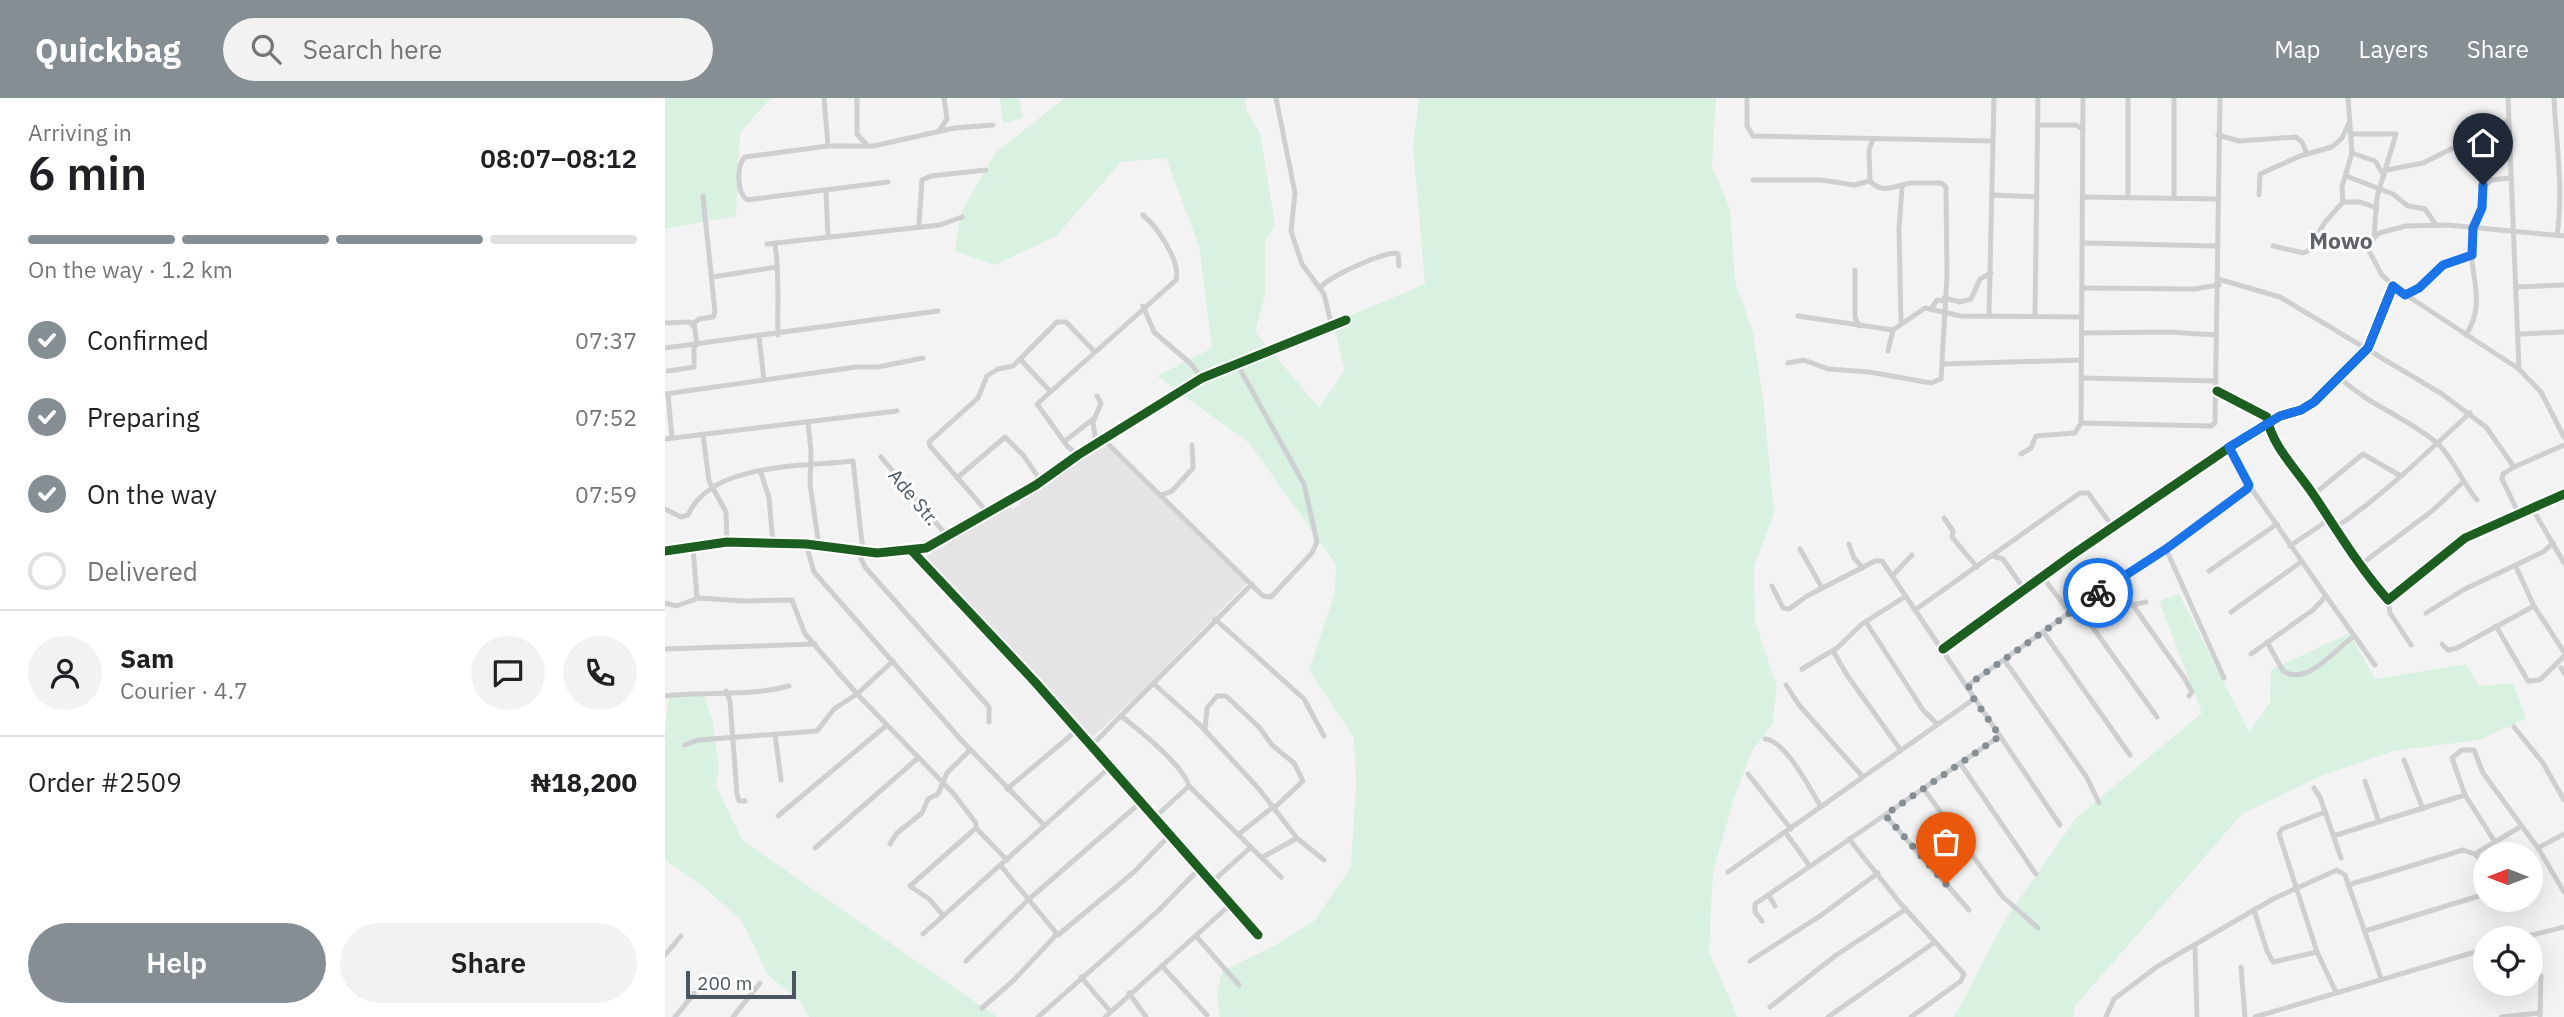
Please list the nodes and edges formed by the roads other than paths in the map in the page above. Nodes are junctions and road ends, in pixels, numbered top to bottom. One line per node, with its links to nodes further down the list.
1 (824, 98): 28 (street)
2 (857, 98): 27 (street)
3 (944, 98): 22 (street)
4 (1276, 98): 73 (street)
5 (1747, 98): 25 (street)
6 (1994, 98): 26 (street)
7 (2038, 98): 20 (street)
8 (2083, 98): 21 (street)
9 (2128, 98): 44 (street)
10 (2174, 98): 47 (street)
11 (2220, 98): 24 (street)
12 (2348, 98): 18 (street)
13 (2508, 98): 17 (street)
14 (2554, 98): 16 (street)
15 (2564, 111): 16 (street)
16 (2555, 112): 57 (street)
17 (2509, 120): 32 (street); 34 (street)
18 (2350, 122): 23 (street); 30 (street)
19 (993, 125): 22 (street)
20 (2039, 125): 21 (street); 45 (street)
21 (2083, 129): 46 (street)
22 (939, 131): 27 (street)
23 (2351, 134): 29 (street); 32 (street)
24 (2221, 136): 30 (street); 48 (street)
25 (1873, 139): 26 (street); 36 (street)
26 (1993, 141): 41 (street)
27 (866, 144): 28 (street)
28 (828, 146): 40 (street)
29 (2352, 153): 32 (street); 33 (street)
30 (2307, 155): 42 (street)
31 (986, 170): 53 (street)
32 (2385, 173): 39 (street)
33 (2346, 176): 39 (street); 49 (street)
34 (2511, 178): 55 (street); 56 (street)
35 (1752, 180): 36 (street)
36 (1870, 181): 38 (street)
37 (888, 182): 40 (street)
38 (1902, 188): 76 (street); 86 (street)
39 (2381, 189): 50 (street); 54 (street)
40 (826, 191): 58 (street)
41 (1992, 195): 45 (street); 67 (street)
42 (2259, 195)
43 (703, 196): 68 (street)
44 (2128, 196): 46 (street); 47 (street)
45 (2037, 197): 81 (street)
46 (2084, 197): 60 (street)
47 (2174, 198): 48 (street)
48 (2218, 199): 61 (street)
49 (2343, 202): 50 (street); 62 (street)
50 (2377, 208): 59 (street)
51 (1143, 215): 77 (street)
52 (962, 217): 53 (street)
53 (919, 225): 58 (street)
54 (2436, 225): 55 (street); 59 (street)
55 (2473, 228): 56 (street); 63 (street)
56 (2515, 233): 57 (street); 72 (street)
57 (2561, 235)
58 (828, 237): 65 (street)
59 (2374, 238): 71 (street)
60 (2084, 243): 61 (street); 74 (street)
61 (2217, 246): 69 (street)
62 (2273, 246)
63 (2472, 255): 75 (street); 97 (street)
64 (1399, 266): 73 (street)
65 (777, 267): 68 (street); 95 (street)
66 (1855, 271): 89 (street)
67 (1991, 273): 76 (street); 83 (street)
68 (712, 277): 90 (street)
69 (2218, 282): 74 (street); 96 (street); 101 (street)
70 (2564, 285): 72 (street)
71 (2393, 286): 75 (street); 101 (street)
72 (2517, 287): 94 (street)
73 (1320, 288): 88 (street)
74 (2083, 289): 84 (street)
75 (2405, 295): 97 (street)
76 (1944, 300): 78 (street); 79 (street)
77 (1143, 306): 102 (street); 113 (street)
78 (1931, 309): 79 (street); 86 (street)
79 (1945, 311): 83 (street); 108 (street)
80 (938, 312): 95 (street)
81 (2035, 315): 83 (street); 84 (street)
82 (1798, 316): 89 (street)
83 (1989, 316)
84 (2083, 317): 92 (street)
85 (1346, 320): 88 (street)
86 (1903, 320): 91 (street)
87 (665, 323): 90 (street)
88 (1331, 323): 109 (street)
89 (1859, 326): 91 (street)
90 (694, 327): 99 (street)
91 (1893, 330): 103 (street)
92 (2082, 332): 96 (street); 106 (street)
93 (2564, 332): 94 (street)
94 (2520, 334): 110 (street)
95 (778, 335): 98 (street)
96 (2216, 335): 116 (street)
97 (2466, 335): 110 (street)
98 (759, 337): 99 (street); 115 (street)
99 (696, 345): 100 (street); 111 (street)
100 (665, 348)
101 (2368, 348): 112 (street); 122 (street)
102 (1094, 351): 105 (street); 117 (street)
103 (1888, 351)
104 (923, 358): 115 (street)
105 (1020, 359): 117 (street); 146 (street)
106 (2081, 360): 108 (street); 114 (street)
107 (1788, 363): 108 (street)
108 (1943, 363)
109 (1237, 365): 113 (street); 191 (street)
110 (2519, 369): 128 (street)
111 (668, 371)
112 (2338, 376): 126 (street); 132 (street)
113 (1202, 378): 131 (street)
114 (2082, 378): 116 (street); 125 (street)
115 (764, 380): 119 (street)
116 (2216, 382): 118 (street)
117 (1049, 390): 133 (street)
118 (2217, 391): 125 (street); 126 (street)
119 (666, 394): 129 (street)
120 (1097, 396): 123 (street)
121 (897, 411): 124 (street)
122 (2470, 413): 132 (street); 143 (street)
123 (1096, 417): 133 (street); 134 (street)
124 (808, 422): 127 (street); 142 (street)
125 (2081, 423): 138 (street)
126 (2267, 423): 137 (street); 153 (street)
127 (703, 434): 129 (street); 149 (street)
128 (2564, 437)
129 (673, 438): 130 (street)
130 (665, 439)
131 (1104, 440): 134 (street); 152 (street)
132 (2437, 443): 145 (street); 148 (street)
133 (1067, 444): 139 (street); 141 (street)
134 (1095, 444): 139 (street)
135 (1192, 445): 152 (street)
136 (2564, 445): 143 (street)
137 (2229, 447): 150 (street); 162 (street)
138 (2021, 454)
139 (1078, 455): 141 (street)
140 (881, 457): 163 (street, Ade Str.)
141 (1070, 460): 147 (street)
142 (809, 466): 144 (street); 170 (street); 177 (street)
143 (2514, 467): 158 (street)
144 (761, 473): 149 (street); 166 (street)
145 (2399, 475): 153 (street); 160 (street)
146 (957, 478): 147 (street); 157 (street)
147 (1041, 481): 157 (street)
148 (2462, 483): 154 (street); 183 (street)
149 (713, 488): 156 (street); 164 (street)
150 (2249, 488): 161 (street); 173 (street)
151 (2564, 494): 155 (street)
152 (1161, 495): 191 (street)
153 (2313, 495): 160 (street)
154 (2477, 500)
155 (2532, 508): 158 (street); 165 (street)
156 (665, 509)
157 (988, 513): 163 (street)
158 (2519, 514): 198 (street)
159 (1944, 518): 184 (street)
160 (2329, 523): 169 (street); 183 (street)
161 (2277, 524): 169 (street); 187 (street)
162 (2113, 527): 174 (street); 189 (street)
163 (948, 537): 176 (street)
164 (727, 542): 166 (street); 171 (street)
165 (2553, 542): 182 (street); 185 (street)
166 (773, 544): 167 (street)
167 (806, 544): 170 (street); 222 (street)
168 (1849, 544): 186 (street)
169 (2290, 545): 181 (street)
170 (819, 546): 177 (street)
171 (693, 548): 175 (street); 197 (street)
172 (1800, 549): 193 (street)
173 (2166, 549): 190 (street); 226 (street)
174 (2002, 550): 179 (street); 180 (street)
175 (665, 551)
176 (912, 551): 177 (street); 243 (street)
177 (861, 552): 238 (street)
178 (1912, 555): 188 (street)
179 (1993, 556): 180 (street); 184 (street)
180 (2003, 559): 194 (street)
181 (2301, 562): 196 (street); 205 (street)
182 (2564, 563)
183 (2360, 565): 198 (street)
184 (1977, 567): 204 (street)
185 (2516, 567): 202 (street); 207 (street)
186 (1863, 568): 188 (street); 193 (street)
187 (2209, 572)
188 (1893, 575): 195 (street)
189 (2042, 576): 194 (street); 206 (street)
190 (2116, 581): 201 (street); 203 (street)
191 (1252, 584): 208 (street)
192 (1772, 586): 193 (street)
193 (1822, 588)
194 (2024, 589): 218 (street)
195 (1906, 596): 204 (street); 209 (street)
196 (2326, 596): 212 (street); 213 (street)
197 (697, 598): 200 (street); 214 (street)
198 (2388, 600): 216 (street)
199 (2146, 602): 201 (street)
200 (665, 603)
201 (2133, 605): 234 (street)
202 (2535, 606): 210 (street); 221 (street)
203 (2078, 607): 206 (street); 237 (street)
204 (1915, 610): 218 (street)
205 (2231, 612)
206 (2070, 613): 211 (street)
207 (2426, 613)
208 (1215, 619): 227 (street); 245 (street)
209 (1866, 622): 219 (street); 239 (street)
210 (2496, 626): 215 (street); 221 (street)
211 (2044, 633): 223 (street); 253 (street)
212 (2353, 637): 213 (street); 224 (street)
213 (2267, 642): 220 (street)
214 (815, 644): 217 (street); 232 (street)
215 (2442, 644)
216 (2411, 645)
217 (665, 649)
218 (1943, 649): 229 (street)
219 (1833, 651): 225 (street); 251 (street)
220 (2251, 654)
221 (2564, 654)
222 (893, 661): 232 (street); 252 (street)
223 (2005, 661): 229 (street); 271 (street)
224 (2375, 665)
225 (1802, 669)
226 (2224, 678)
227 (1154, 684): 236 (street); 242 (street)
228 (1786, 685): 259 (street)
229 (1968, 685): 235 (street)
230 (789, 686): 231 (street)
231 (726, 691): 233 (street); 247 (street)
232 (857, 694): 240 (street); 244 (street)
233 (665, 696)
234 (2189, 696)
235 (1974, 699): 239 (street); 246 (street)
236 (1121, 716): 250 (street); 263 (street)
237 (2157, 718)
238 (989, 722)
239 (1936, 723): 251 (street)
240 (887, 725): 254 (street); 277 (street)
241 (2514, 727): 268 (street)
242 (1205, 730): 273 (street); 273 (street)
243 (1076, 732): 250 (street); 266 (street)
244 (775, 734): 247 (street); 260 (street)
245 (1324, 736)
246 (2000, 736): 256 (street); 281 (street)
247 (733, 738): 249 (street); 269 (street)
248 (1765, 739): 272 (street)
249 (685, 745)
250 (1091, 746): 257 (street)
251 (1900, 749): 259 (street)
252 (970, 750): 262 (street); 266 (street)
253 (2130, 755)
254 (918, 758): 262 (street); 295 (street)
255 (2404, 760): 274 (street)
256 (1960, 762): 264 (street); 308 (street)
257 (1109, 768): 270 (street); 280 (street)
258 (1748, 775): 284 (street)
259 (1863, 777): 272 (street)
260 (781, 780)
261 (2365, 781): 279 (street)
262 (943, 785): 283 (street); 293 (street)
263 (1189, 786): 278 (street); 285 (street)
264 (1923, 788): 276 (street); 325 (street)
265 (2314, 788): 275 (street)
266 (1007, 789): 280 (street)
267 (2465, 795): 274 (street); 282 (street); 291 (street)
268 (2564, 800)
269 (745, 801)
270 (1140, 803): 278 (street); 316 (street)
271 (2099, 803)
272 (1819, 805): 284 (street)
273 (1273, 807): 285 (street); 289 (street)
274 (2423, 809): 279 (street)
275 (2325, 812): 288 (street); 312 (street)
276 (1885, 815): 290 (street); 320 (street)
277 (778, 816)
278 (1153, 819): 287 (street)
279 (2379, 822): 288 (street)
280 (1044, 825): 301 (street)
281 (2060, 825)
282 (2520, 827): 291 (street); 292 (street)
283 (976, 828): 301 (street); 322 (street)
284 (1788, 831): 303 (street); 306 (street)
285 (1239, 834): 296 (street)
286 (2564, 834): 294 (street)
287 (1169, 836): 305 (street); 329 (street)
288 (2333, 836): 300 (street)
289 (1297, 838): 299 (street); 302 (street)
290 (1849, 839): 303 (street); 307 (street)
291 (2495, 842)
292 (2533, 842)
293 (890, 844)
294 (2543, 845)
295 (815, 848)
296 (1250, 848): 299 (street); 310 (street)
297 (2473, 853): 311 (street)
298 (2543, 856): 313 (street)
299 (1262, 857): 309 (street)
300 (2341, 858)
301 (1007, 860): 304 (street)
302 (1324, 860)
303 (1809, 865): 314 (street)
304 (1001, 866): 316 (street); 322 (street)
305 (1199, 869): 310 (street); 342 (street)
306 (1727, 872)
307 (1878, 873): 319 (street); 339 (street)
308 (2036, 874)
309 (1282, 877)
310 (1212, 883): 317 (street)
311 (2348, 885): 312 (street); 326 (street)
312 (2296, 888): 321 (street); 335 (street)
313 (2564, 892)
314 (1769, 896): 318 (street); 323 (street)
315 (2473, 898): 326 (street)
316 (1028, 900): 329 (street); 338 (street)
317 (1230, 905): 330 (street); 332 (street)
318 (1775, 906)
319 (1906, 909): 333 (street); 350 (street)
320 (1969, 910)
321 (2254, 910): 334 (street); 335 (street)
322 (943, 915): 328 (street)
323 (1762, 921)
324 (2564, 927): 327 (street)
325 (2038, 929)
326 (2365, 931): 343 (street)
327 (2543, 932)
328 (923, 934)
329 (1056, 935): 351 (street)
330 (1258, 935)
331 (681, 936): 337 (street)
332 (1196, 936): 340 (street); 345 (street)
333 (1935, 942): 361 (street); 362 (street)
334 (2195, 946): 363 (street); 364 (street)
335 (2317, 951): 347 (street)
336 (2473, 952): 343 (street)
337 (665, 955)
338 (966, 961)
339 (1750, 961)
340 (1162, 966): 348 (street); 354 (street)
341 (2241, 967): 365 (street)
342 (1081, 977): 353 (street); 358 (street)
343 (2381, 978): 347 (street)
344 (760, 983): 357 (street)
345 (1239, 985)
346 (697, 990): 356 (street)
347 (2336, 992): 352 (street)
348 (1129, 993): 353 (street); 360 (street)
349 (2541, 996): 355 (street)
350 (1770, 1007)
351 (982, 1008)
352 (2291, 1008): 366 (street); 367 (street)
353 (1110, 1012): 359 (street)
354 (1207, 1015)
355 (2540, 1015): 368 (street)
356 (675, 1017)
357 (733, 1017)
358 (1038, 1017)
359 (1105, 1017)
360 (1146, 1017)
361 (1828, 1017)
362 (1911, 1017)
363 (2106, 1017)
364 (2197, 1017)
365 (2245, 1017)
366 (2255, 1017)
367 (2290, 1017)
368 (2501, 1017)

